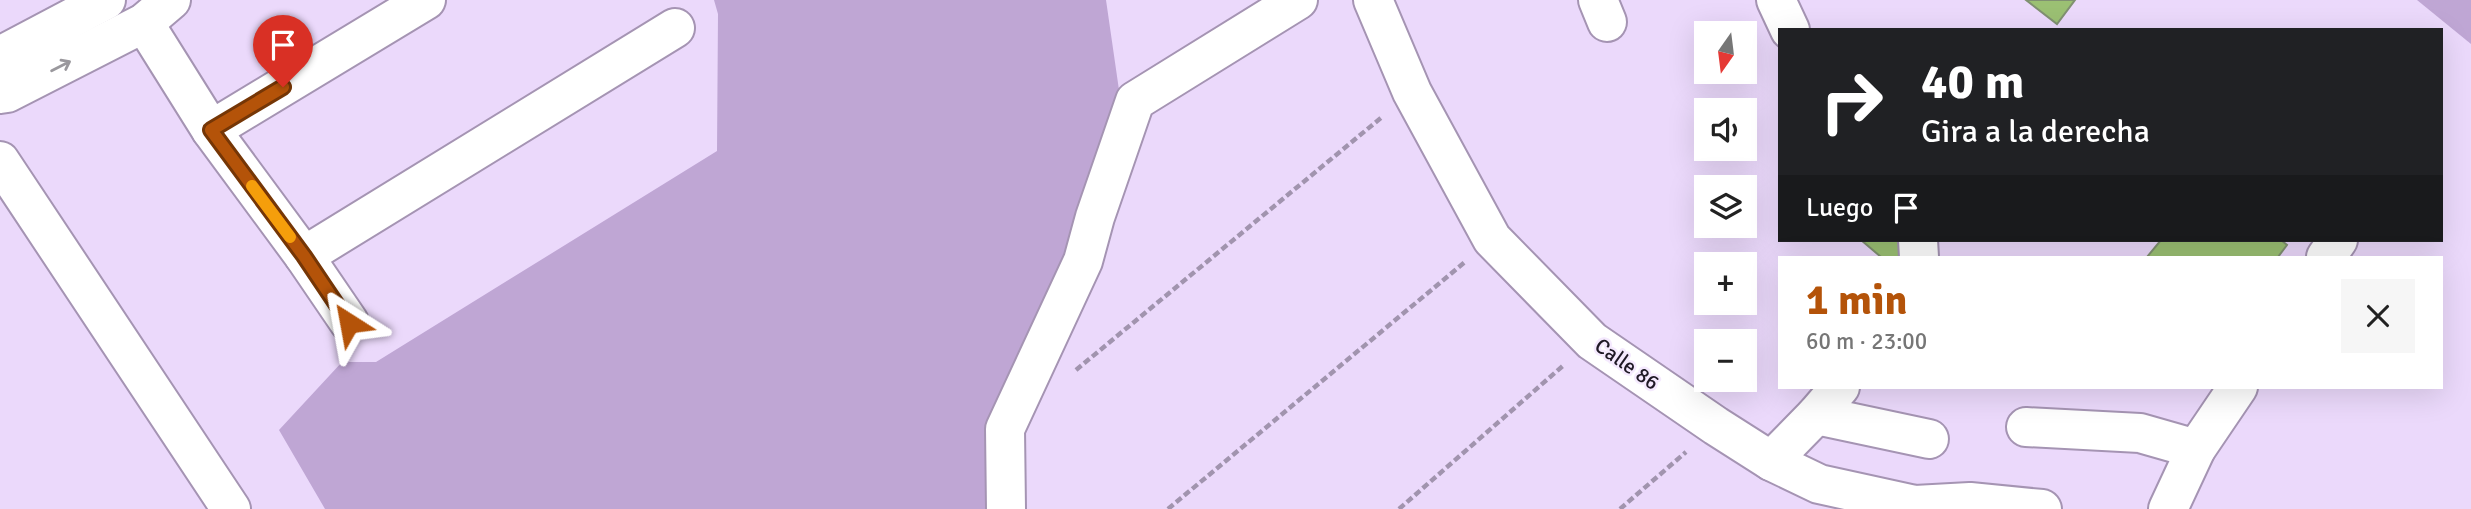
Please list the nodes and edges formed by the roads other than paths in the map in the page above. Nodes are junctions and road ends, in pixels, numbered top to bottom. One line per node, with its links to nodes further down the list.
1 (106, 0): 9 (street)
2 (426, 0): 11 (street)
3 (1298, 0): 22 (street)
4 (1373, 0): 20 (street, Calle 86)
5 (1776, 0): 8 (street)
6 (158, 11): 10 (street, one-way to 6); 11 (street)
7 (675, 28): 13 (street)
8 (1789, 28)
9 (0, 56)
10 (0, 94)
11 (211, 130): 13 (street)
12 (0, 161): 21 (street)
13 (304, 256): 14 (street)
14 (349, 323)
15 (2237, 389): 19 (street)
16 (1828, 401): 18 (street); 20 (street)
17 (2026, 427): 19 (street)
18 (1929, 439)
19 (2196, 449): 24 (street)
20 (1771, 461): 23 (street, Calle 86)
21 (231, 509)
22 (1006, 509)
23 (2042, 509)
24 (2168, 509)

